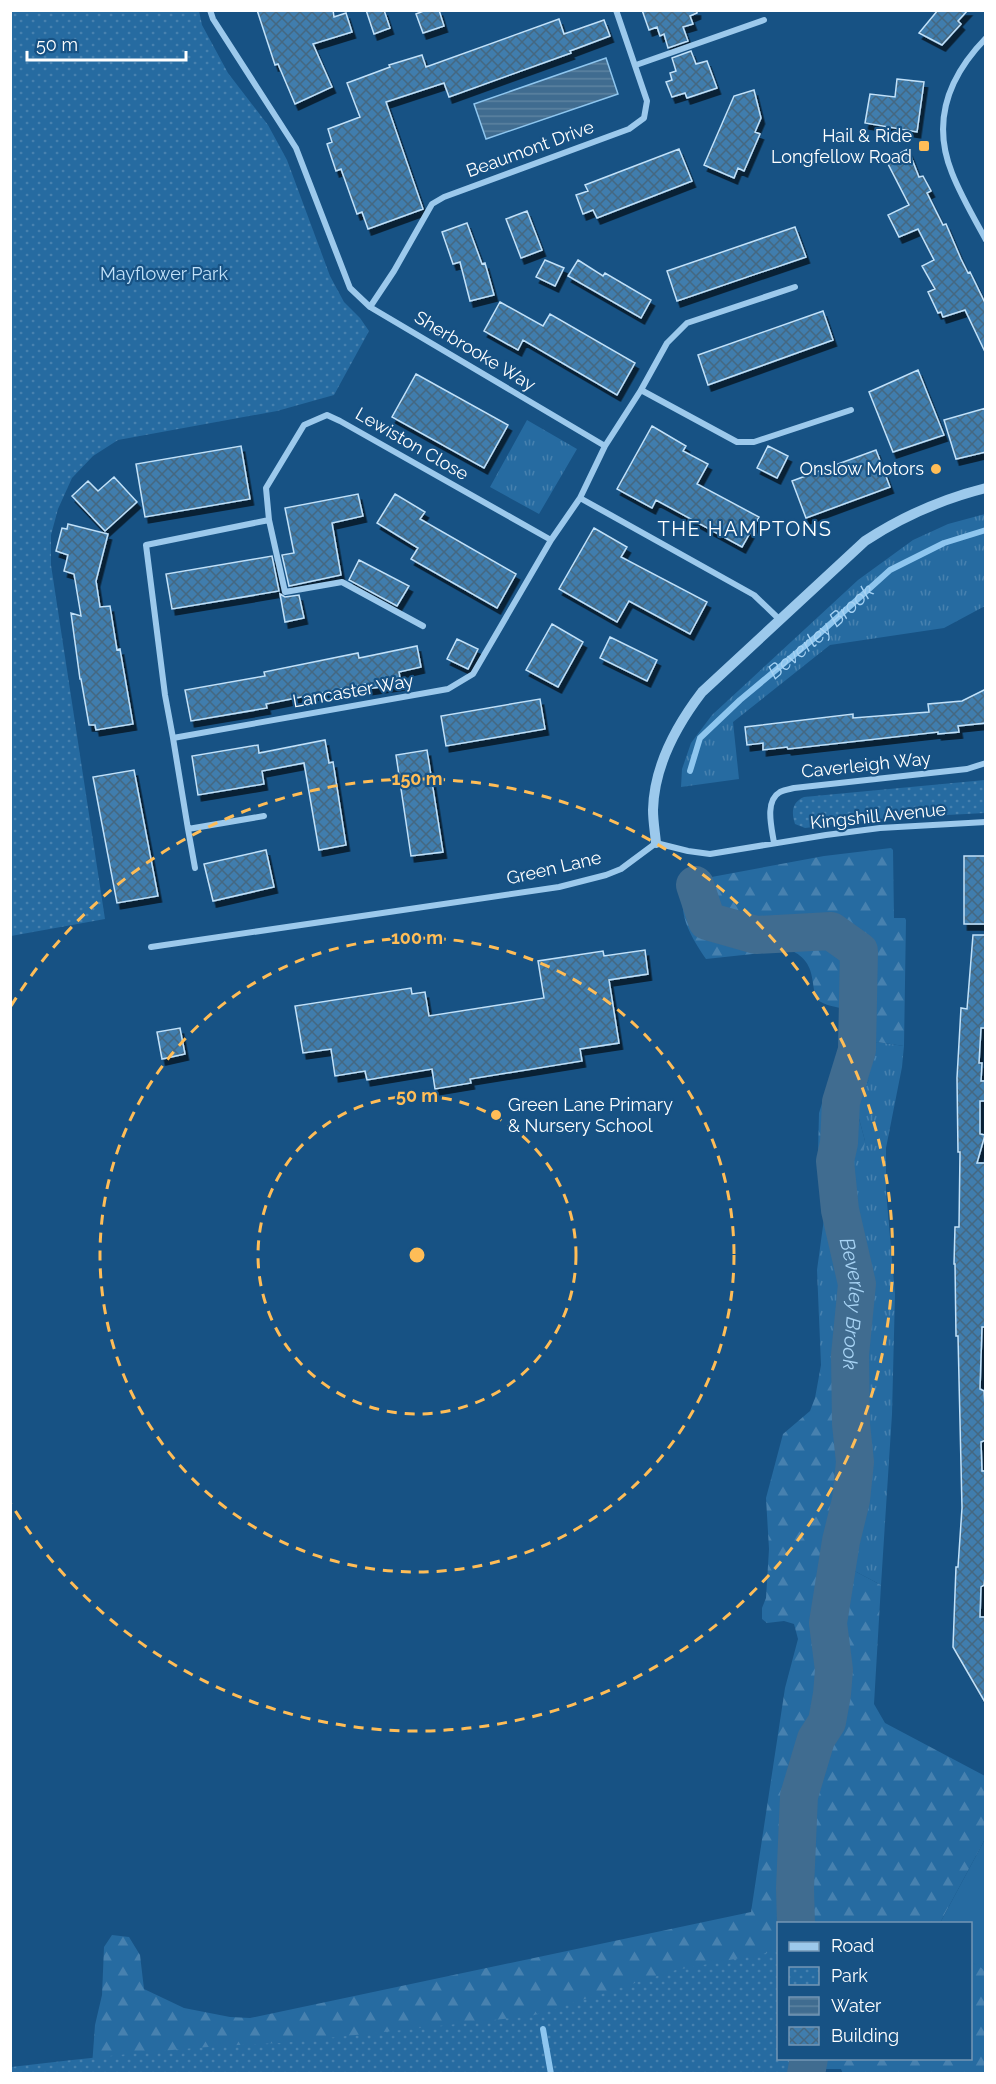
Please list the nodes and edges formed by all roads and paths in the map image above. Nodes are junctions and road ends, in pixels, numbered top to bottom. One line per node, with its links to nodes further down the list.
1 (210, 10): 8 (street, Sherbrooke Way)
2 (616, 10): 5 (street, Beaumont Drive)
3 (764, 20): 5 (street)
4 (986, 38): 6 (street)
5 (636, 65): 8 (street, Beaumont Drive)
6 (986, 240)
7 (795, 286): 9 (street)
8 (370, 307): 11 (street, Sherbrooke Way)
9 (641, 390): 10 (street); 11 (street)
10 (851, 410)
11 (605, 446): 13 (street)
12 (986, 488): 16 (street)
13 (580, 498): 15 (street); 16 (street)
14 (269, 520): 15 (street, Lewiston Close); 17 (street, Lewiston Close); 18 (street)
15 (551, 540): 18 (street, Lancaster Way)
16 (779, 620): 23 (street)
17 (423, 626)
18 (173, 738): 22 (street)
19 (986, 763): 24 (street, Caverleigh Way)
20 (264, 816): 22 (street)
21 (986, 822): 24 (street, Kingshill Avenue)
22 (188, 829): 25 (street)
23 (656, 843): 24 (street); 26 (street, Green Lane)
24 (774, 843)
25 (195, 868)
26 (151, 948)

